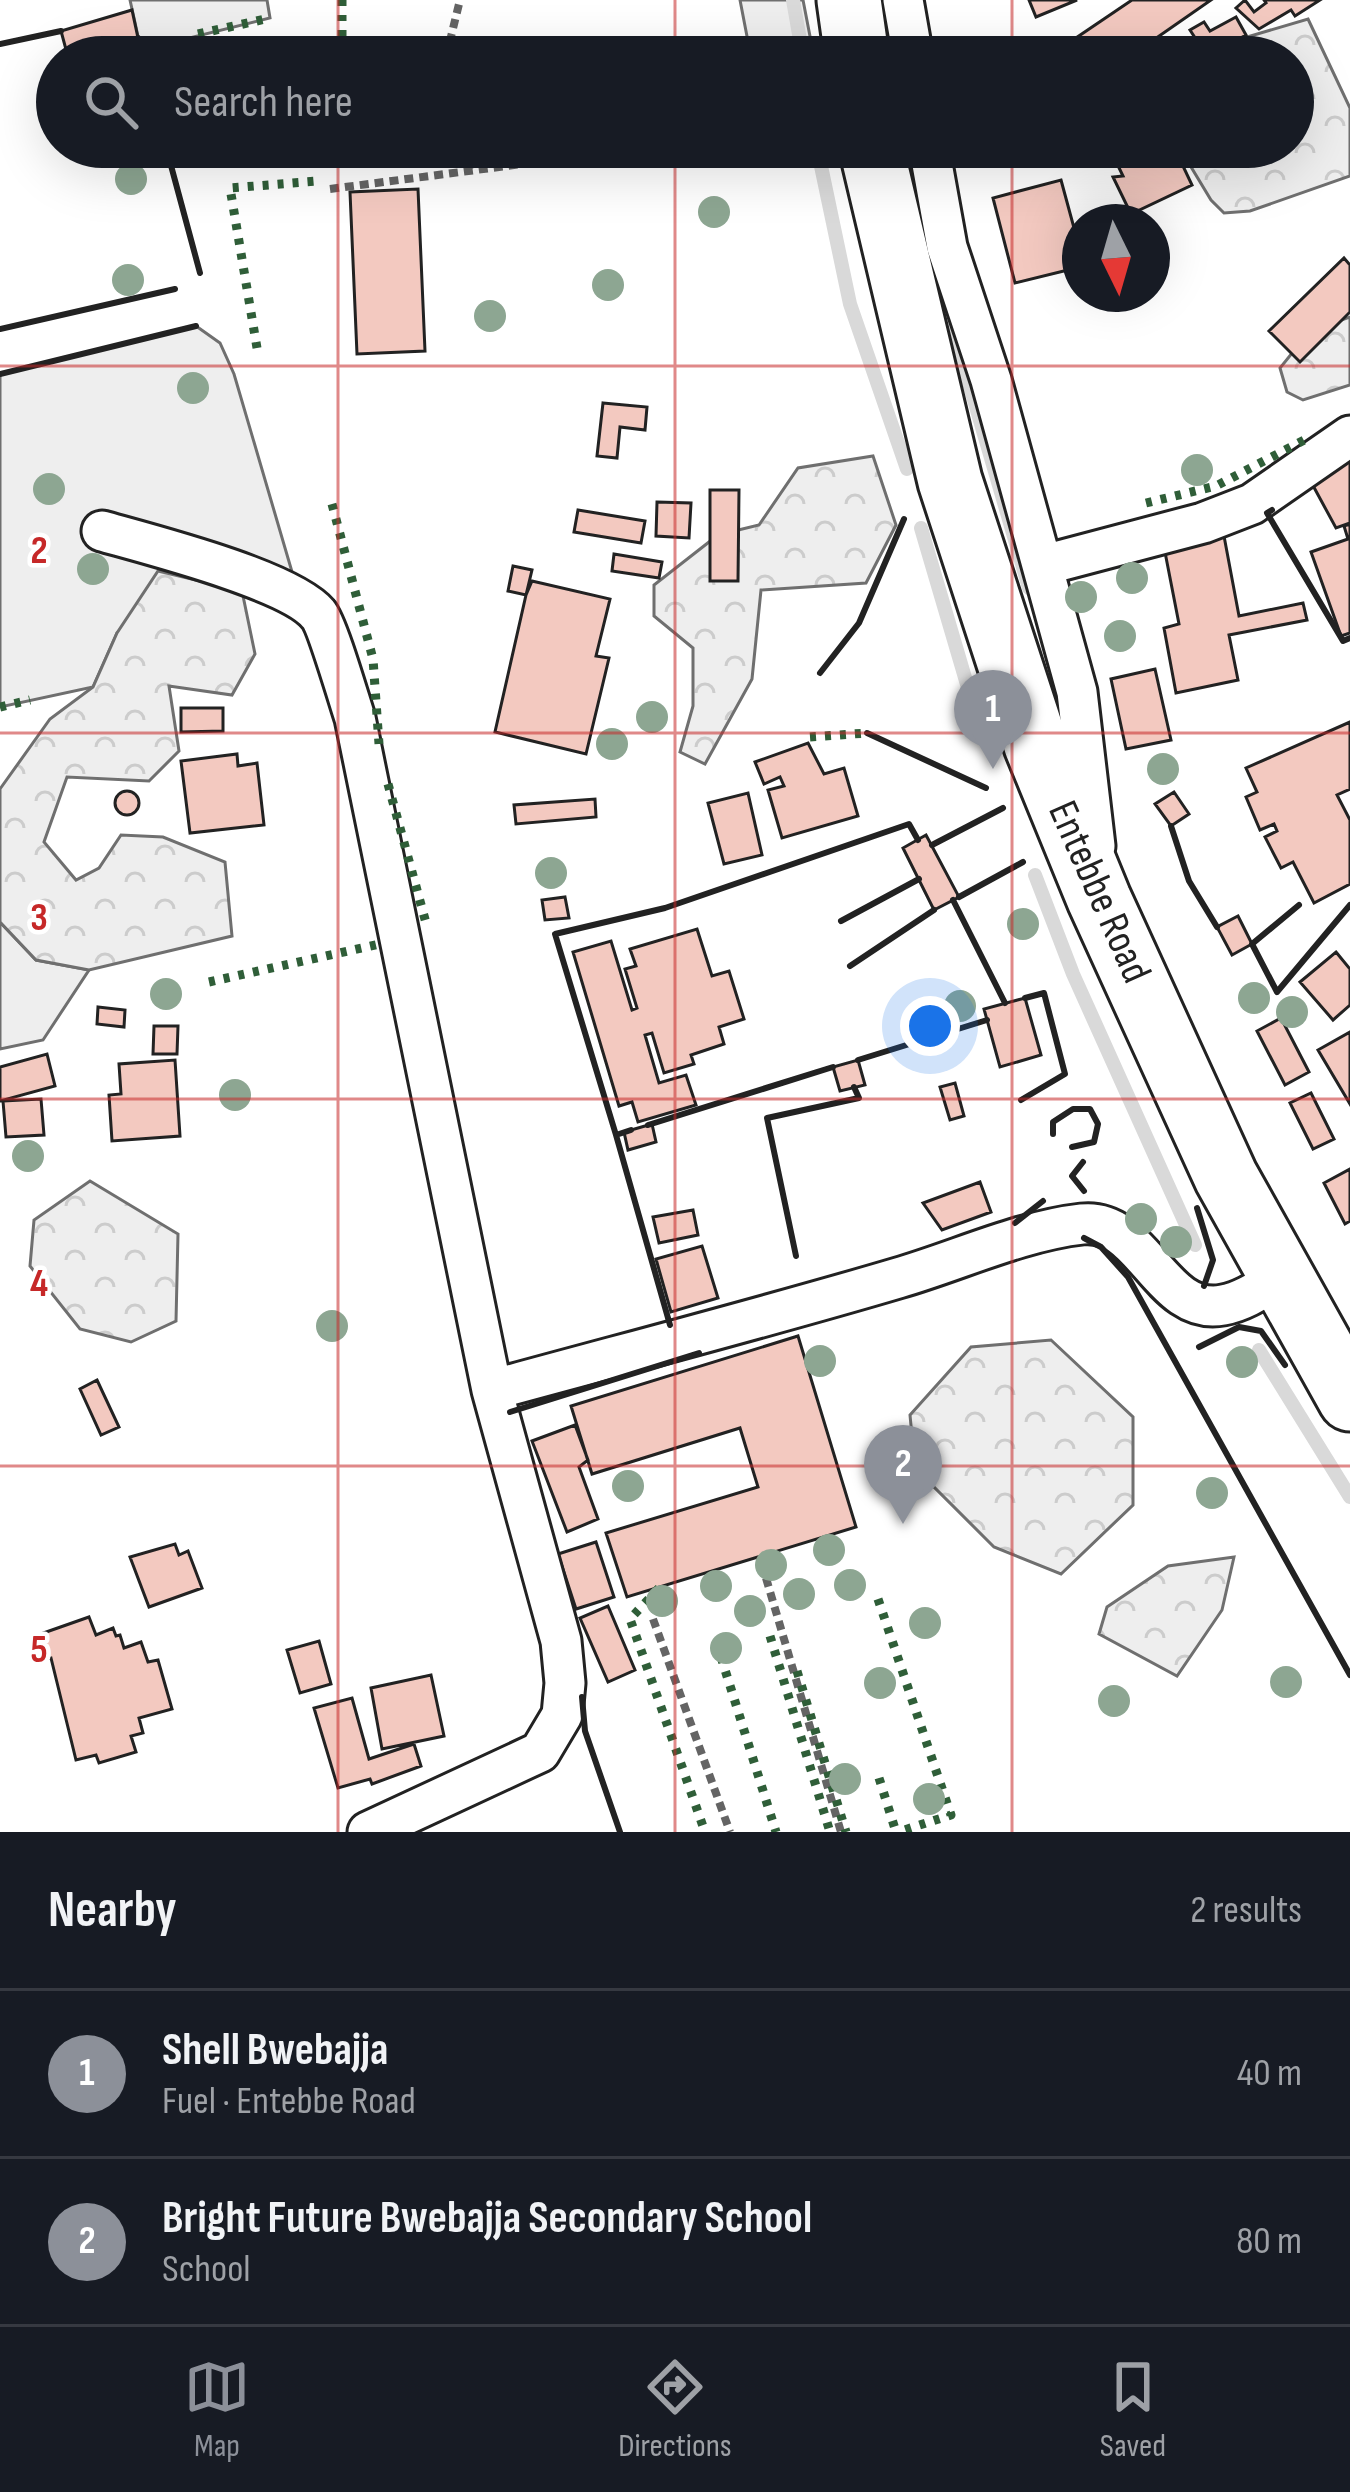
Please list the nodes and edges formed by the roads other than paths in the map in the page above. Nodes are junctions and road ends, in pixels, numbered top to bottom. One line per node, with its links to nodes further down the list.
1 (849, 0): 3 (main road)
2 (903, 0): 4 (street)
3 (854, 36)
4 (909, 36)
5 (876, 168): 10 (main road, Entebbe Road)
6 (933, 168): 9 (street)
7 (1350, 436): 9 (street)
8 (102, 531): 12 (street)
9 (1044, 565): 10 (street)
10 (1099, 899): 11 (main road, Entebbe Road)
11 (1280, 1277): 12 (street); 13 (main road, Entebbe Road)
12 (492, 1390): 14 (street)
13 (1350, 1399)
14 (368, 1832)

